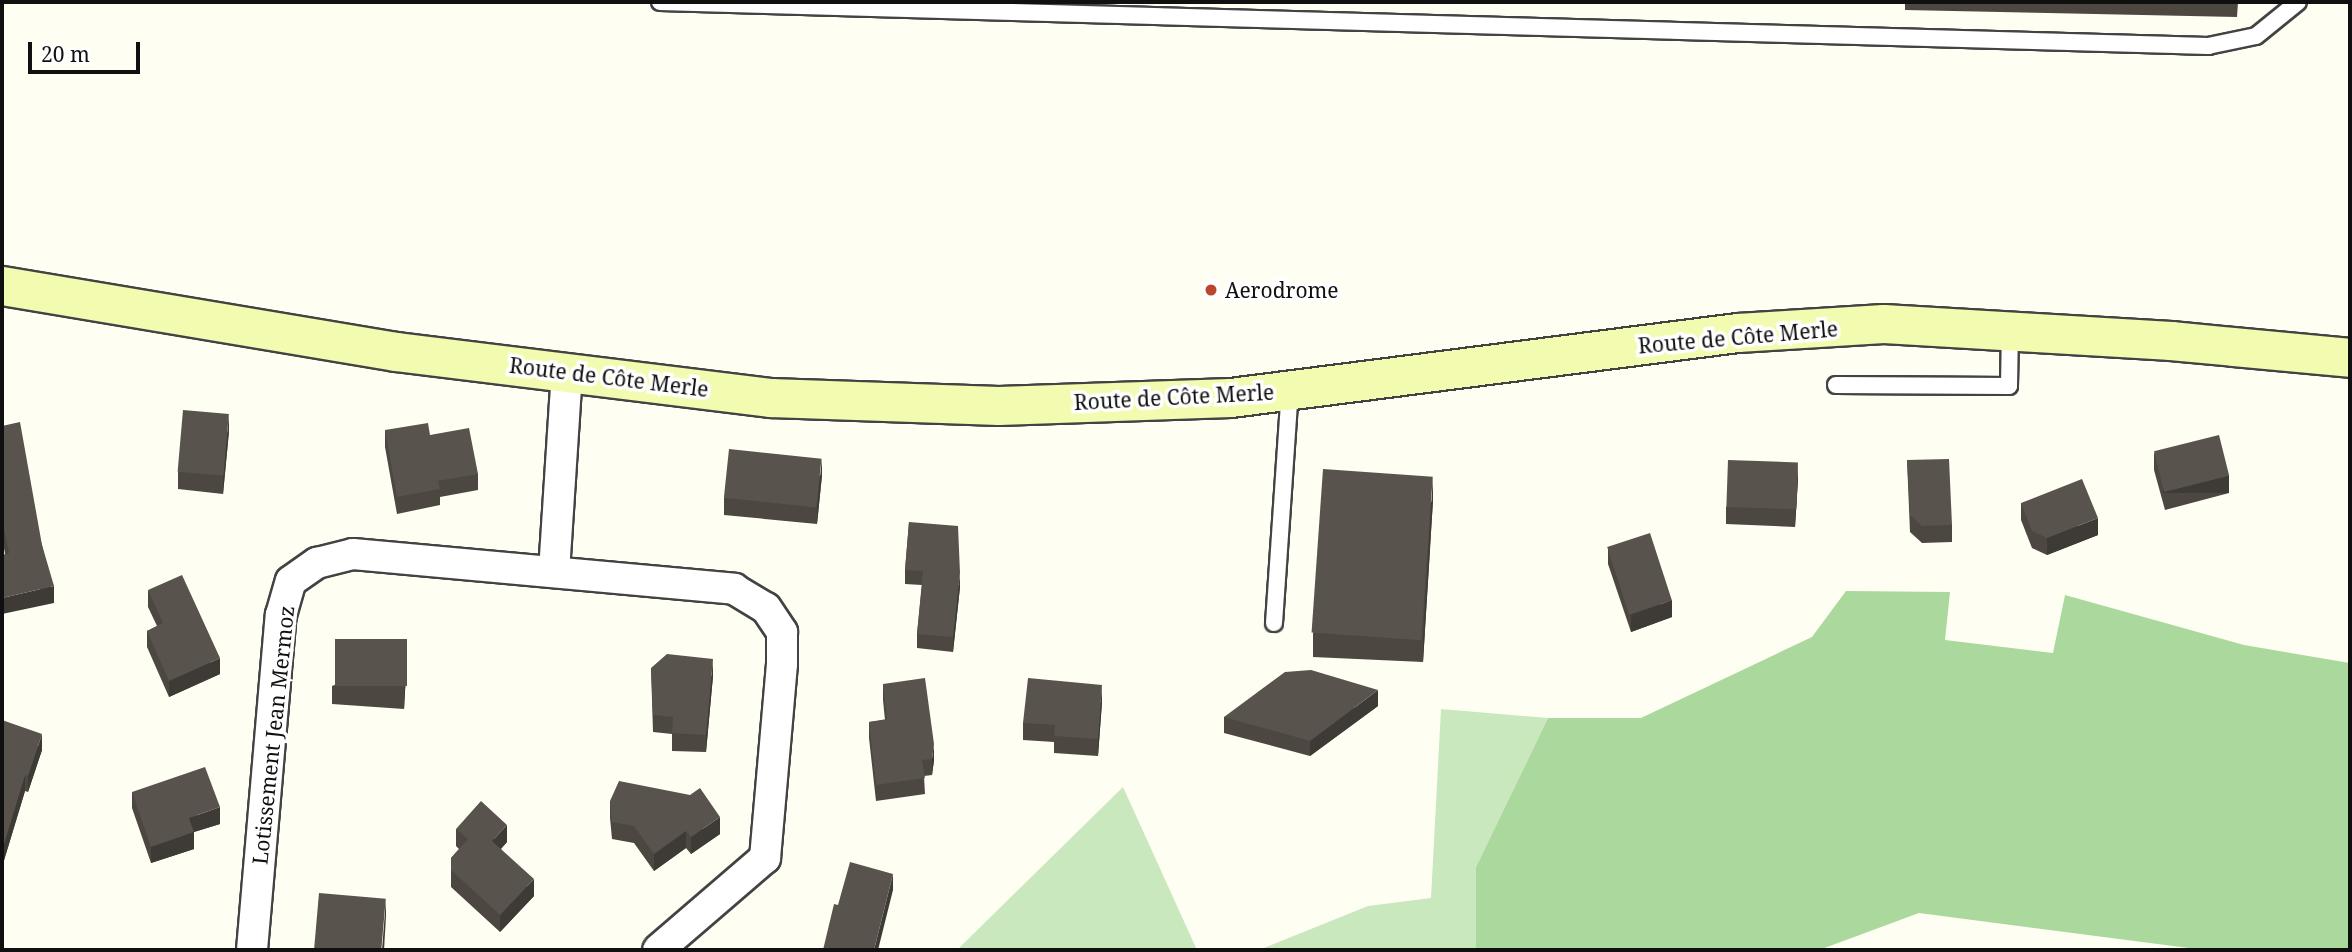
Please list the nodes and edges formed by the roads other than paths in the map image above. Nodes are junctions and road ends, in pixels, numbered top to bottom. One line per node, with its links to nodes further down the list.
1 (660, 2): 2 (lane)
2 (2298, 2)
3 (2, 286): 6 (main road, Route de Côte Merle)
4 (2010, 331): 5 (main road, Route de Côte Merle); 7 (lane); 8 (main road, Route de Côte Merle)
5 (2350, 358)
6 (567, 371): 8 (main road, Route de Côte Merle); 9 (street)
7 (1836, 385)
8 (1290, 390): 10 (lane)
9 (554, 572): 11 (street, Lotissement Jean Mermoz); 12 (street, Lotissement Jean Mermoz)
10 (1274, 623)
11 (251, 950)
12 (658, 950)

